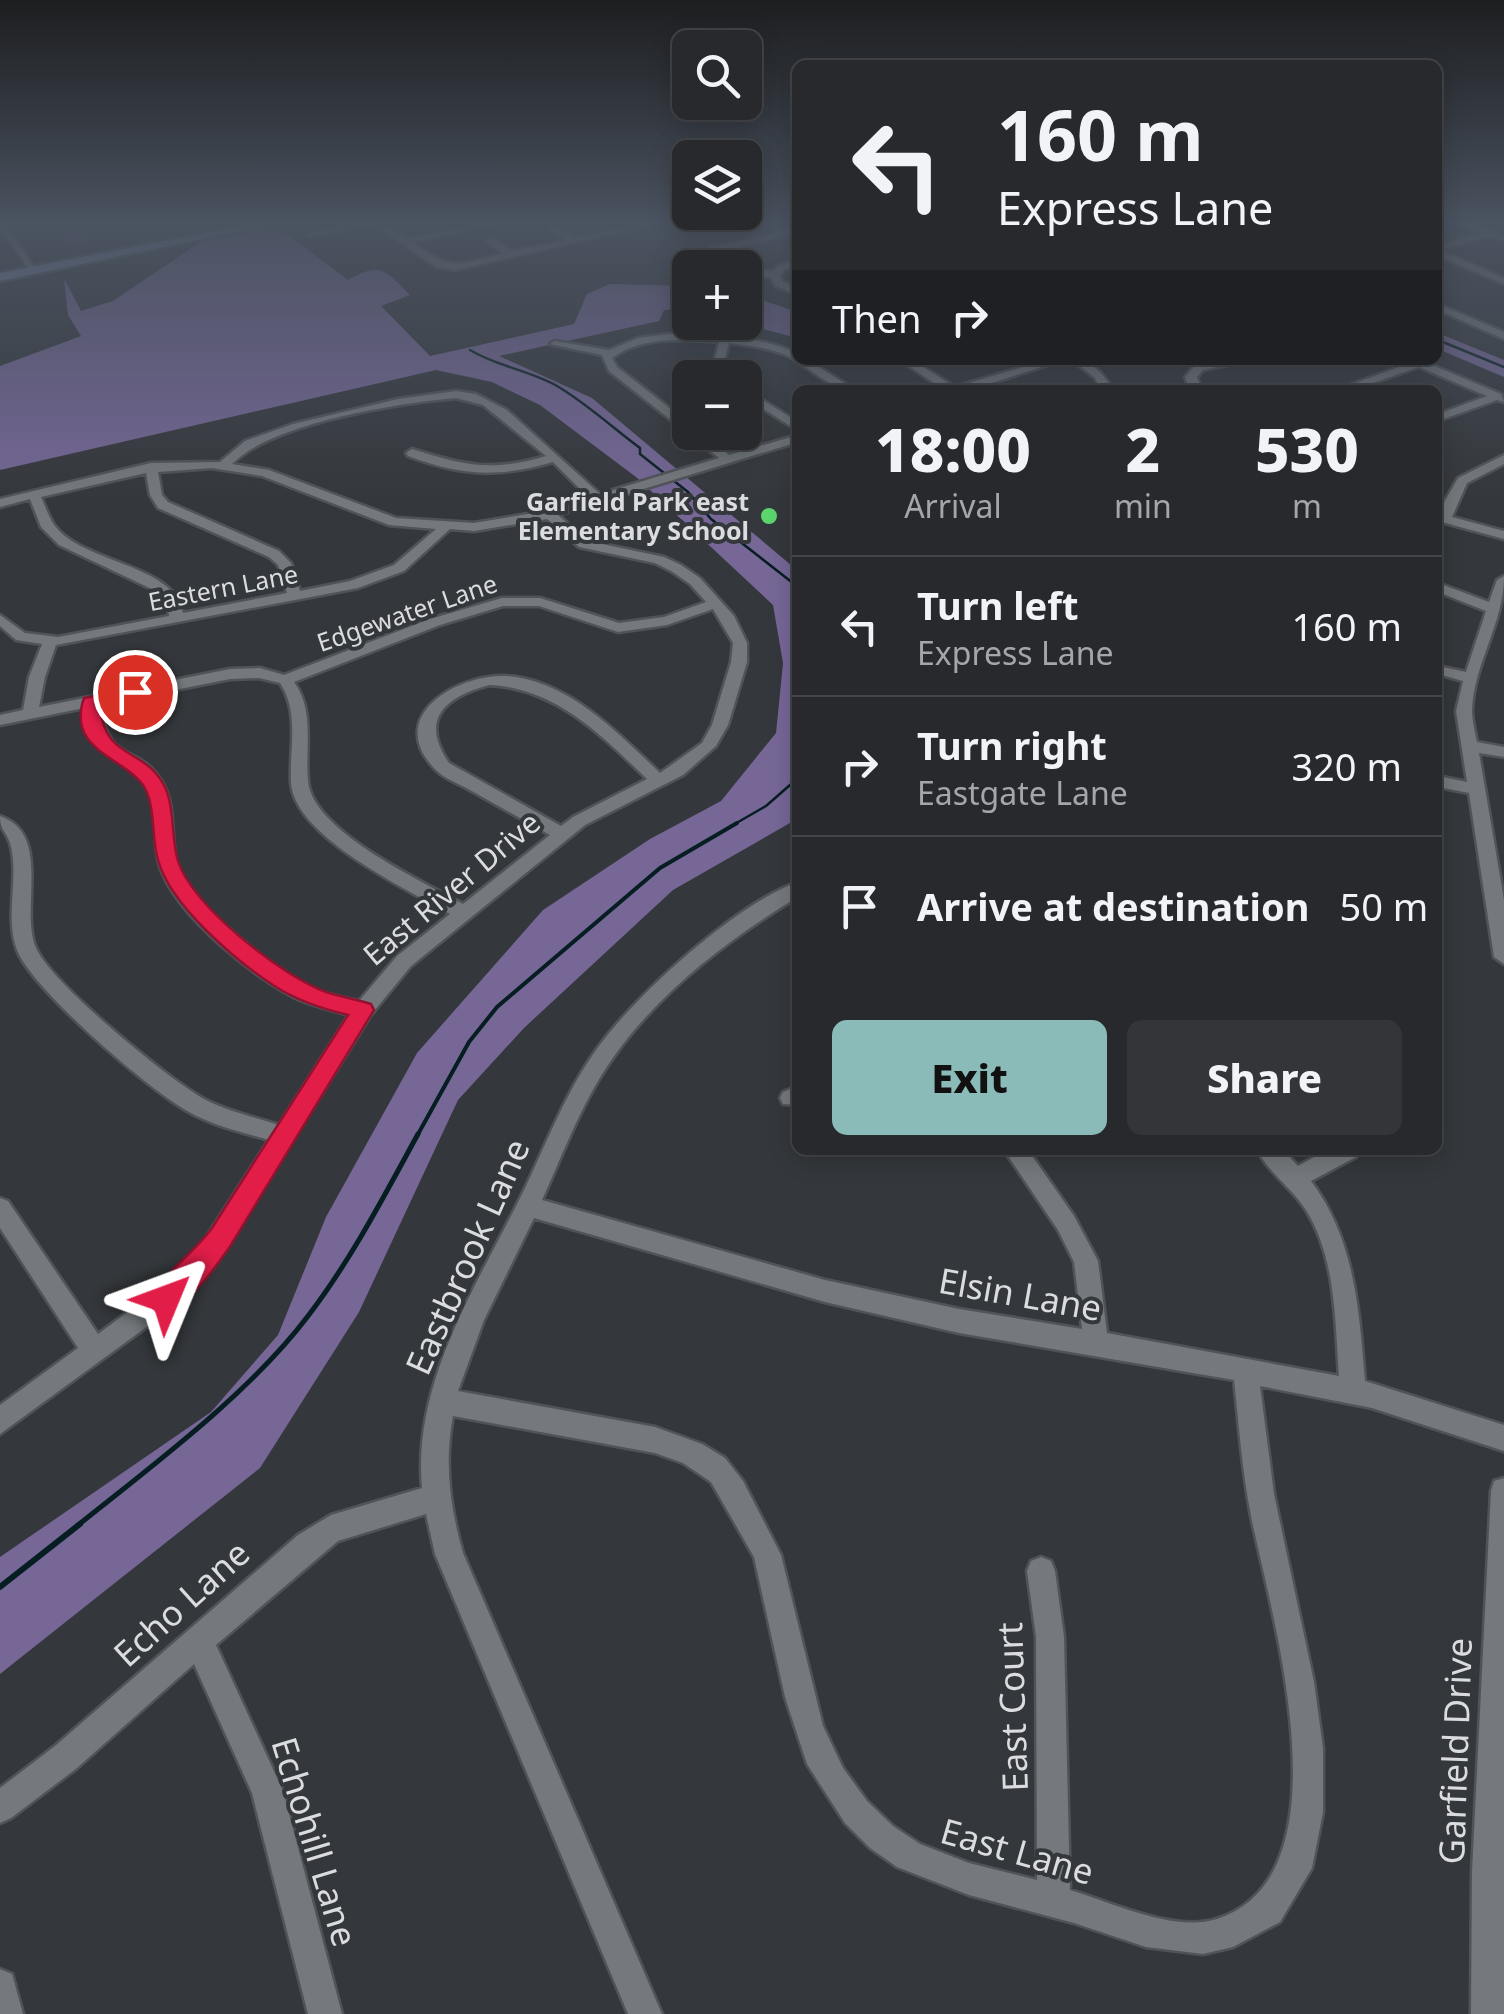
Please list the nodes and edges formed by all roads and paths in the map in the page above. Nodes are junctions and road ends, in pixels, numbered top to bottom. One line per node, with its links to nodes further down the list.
1 (1458, 316): 2 (street)
2 (1504, 336)
3 (672, 339): 7 (street)
4 (704, 340): 5 (street)
5 (724, 342): 8 (street); 9 (street)
6 (555, 344): 7 (street)
7 (609, 353): 27 (street)
8 (792, 355)
9 (720, 360)
10 (810, 365): 19 (street)
11 (913, 365): 20 (street)
12 (1020, 365): 18 (street)
13 (1041, 365): 18 (street)
14 (1085, 365): 22 (street)
15 (1212, 365): 23 (street)
16 (1407, 365): 24 (street)
17 (1422, 365): 25 (street)
18 (1028, 369): 21 (street)
19 (842, 385)
20 (947, 385)
21 (972, 385)
22 (1104, 385)
23 (1194, 385)
24 (1355, 385)
25 (1501, 398): 28 (street)
26 (762, 404): 29 (street)
27 (672, 415)
28 (1442, 417)
29 (792, 424)
30 (792, 440): 35 (street)
31 (716, 450): 35 (street)
32 (412, 453): 33 (street)
33 (554, 458): 36 (street); 39 (street)
34 (1504, 458): 42 (street)
35 (727, 459): 39 (street)
36 (224, 464): 37 (street); 44 (street)
37 (152, 467): 38 (street); 48 (street)
38 (34, 494): 40 (street); 52 (street)
39 (598, 499): 41 (street)
40 (0, 503)
41 (549, 514): 44 (street); 49 (street, East River Drive)
42 (1442, 516)
43 (1442, 518): 45 (street)
44 (444, 528): 48 (street, Eastern Lane)
45 (1504, 534)
46 (1504, 580): 50 (street)
47 (1442, 589): 50 (street)
48 (295, 597): 52 (street, Eastern Lane)
49 (717, 603): 56 (street, Edgewater Lane); 62 (street, East River Drive)
50 (1494, 609): 55 (street)
51 (0, 618): 53 (street)
52 (177, 620): 53 (street, Eastern Lane)
53 (50, 641): 58 (street)
54 (1442, 671): 55 (street)
55 (1472, 678): 60 (street)
56 (285, 680): 57 (street); 68 (street)
57 (90, 702): 58 (street); 70 (street)
58 (30, 714): 59 (street)
59 (0, 720)
60 (1468, 746): 61 (street); 64 (street)
61 (1504, 752)
62 (658, 780): 66 (street, East River Drive); 66 (street)
63 (1442, 783): 64 (street)
64 (1475, 790): 69 (street)
65 (0, 822): 71 (street)
66 (561, 834): 68 (street, East River Drive)
67 (792, 892): 76 (street, Eastbrook Lane)
68 (464, 912): 70 (street, East River Drive)
69 (1504, 957)
70 (363, 1010): 71 (street, East River Drive)
71 (285, 1136): 79 (street, East River Drive)
72 (1018, 1155): 78 (street)
73 (1273, 1155): 75 (street)
74 (1339, 1155): 75 (street)
75 (1296, 1178): 81 (street)
76 (528, 1206): 78 (street, Elsin Lane); 82 (street, Eastbrook Lane)
77 (0, 1208): 79 (street)
78 (1096, 1344): 80 (street, Elsin Lane)
79 (95, 1351): 83 (street, East River Drive)
80 (1246, 1370): 81 (street, Elsin Lane); 90 (street, East Lane)
81 (1352, 1392): 84 (street, Elsin Lane)
82 (442, 1401): 86 (street, Eastbrook Lane); 90 (street, East Lane)
83 (0, 1421)
84 (1504, 1438)
85 (1504, 1491): 95 (street, Garfield Drive)
86 (436, 1497): 88 (street, Echo Lane); 94 (street, Eastbrook Lane)
87 (1041, 1571): 90 (street, East Court)
88 (199, 1640): 89 (street, Echo Lane); 93 (street, Echohill Lane)
89 (0, 1806)
90 (1054, 1900)
91 (0, 1986): 92 (street)
92 (6, 2014)
93 (325, 2014)
94 (646, 2014)
95 (1488, 2014)

